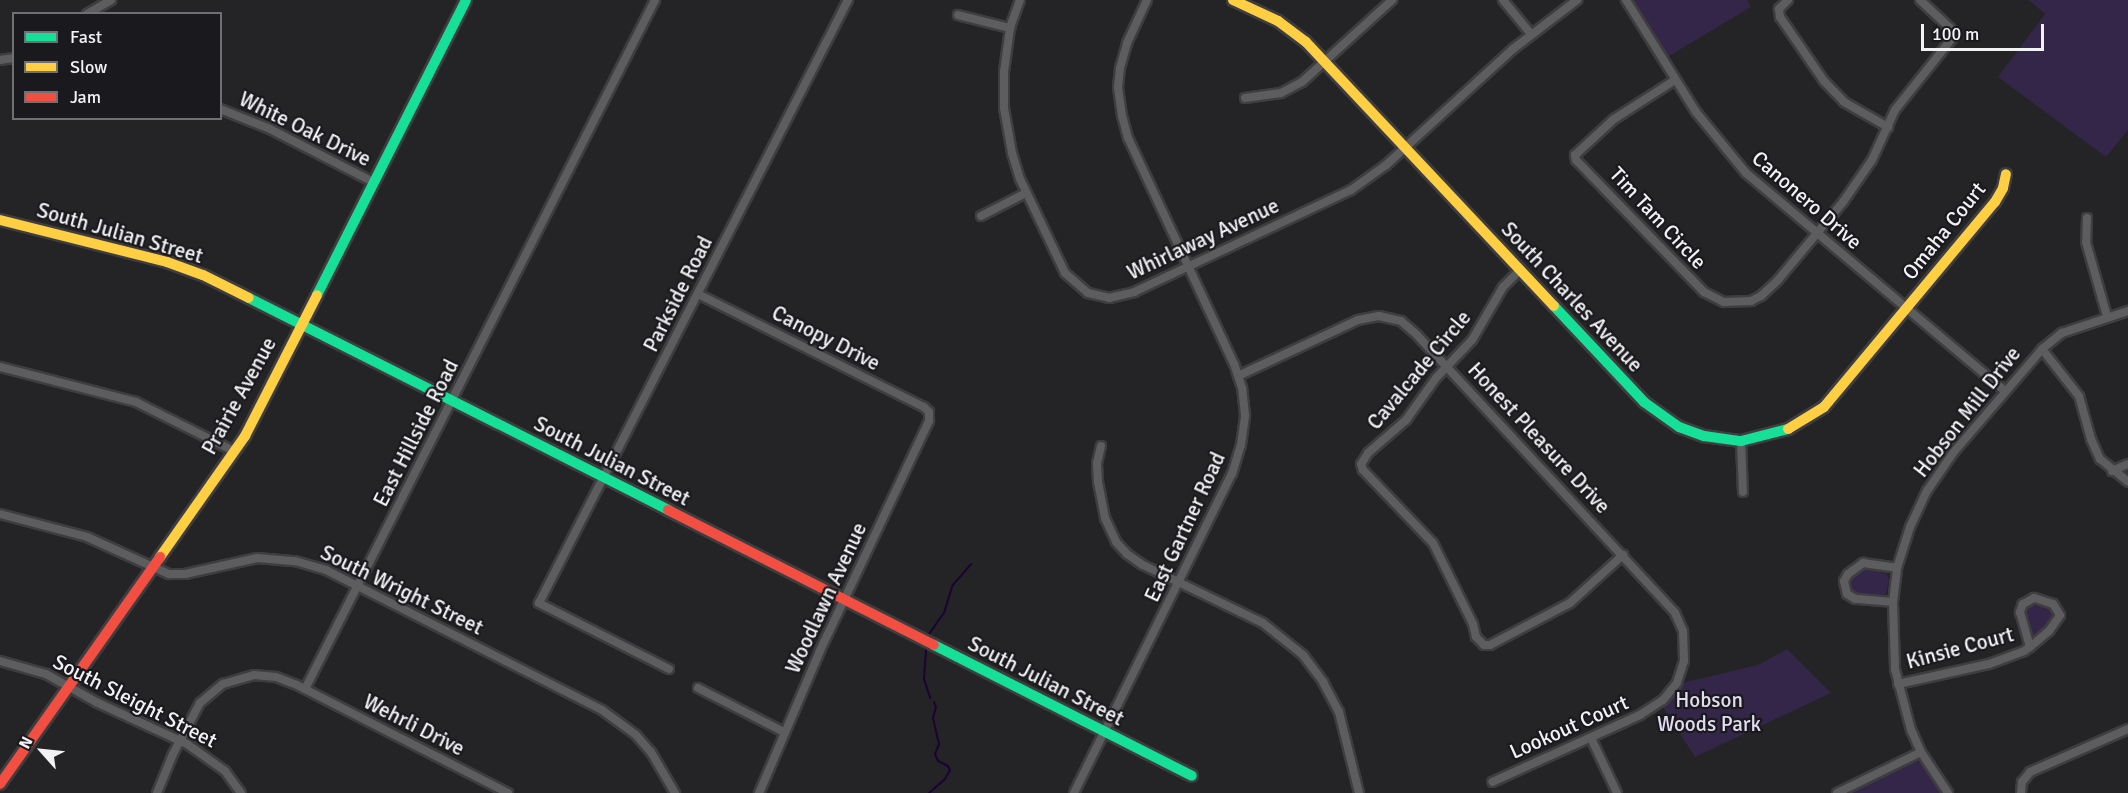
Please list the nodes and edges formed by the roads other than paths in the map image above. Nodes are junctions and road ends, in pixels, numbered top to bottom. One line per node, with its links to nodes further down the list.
1 (111, 0): 14 (street)
2 (466, 0): 27 (street, Prairie Avenue)
3 (656, 0): 45 (street, East Hillside Road)
4 (848, 0): 35 (street, Parkside Road)
5 (1020, 0): 16 (street, Whirlaway Avenue)
6 (1147, 0): 33 (street, East Gartner Road)
7 (1233, 0): 20 (street, South Charles Avenue)
8 (1392, 0): 20 (street)
9 (1503, 0): 17 (street)
10 (1577, 0): 17 (street, Whirlaway Avenue)
11 (1626, 0): 21 (street, Canonero Drive)
12 (1788, 0): 24 (street)
13 (1920, 0): 24 (street)
14 (90, 12)
15 (958, 15): 16 (street)
16 (1010, 28): 28 (street, Whirlaway Avenue)
17 (1532, 34): 25 (street, Whirlaway Avenue)
18 (0, 60): 19 (street)
19 (12, 60)
20 (1325, 61): 22 (street); 25 (street, South Charles Avenue)
21 (1674, 80): 32 (street, Canonero Drive); 32 (street, Tim Tam Circle)
22 (1245, 98)
23 (222, 110): 27 (street, White Oak Drive)
24 (1888, 127): 32 (street)
25 (1404, 148): 33 (street, Whirlaway Avenue); 34 (street, South Charles Avenue)
26 (2006, 174): 36 (street, Omaha Court)
27 (373, 182): 39 (street, Prairie Avenue)
28 (1026, 193): 29 (street); 33 (street, Whirlaway Avenue)
29 (981, 216)
30 (2087, 218): 38 (street)
31 (0, 220): 39 (street, South Julian Street)
32 (1816, 234): 36 (street, Canonero Drive)
33 (1188, 267): 43 (street, East Gartner Road)
34 (1520, 270): 42 (street, Cavalcade Circle); 47 (street, South Charles Avenue)
35 (698, 294): 46 (street, Canopy Drive); 52 (street, Parkside Road)
36 (1906, 309): 44 (street, Canonero Drive); 47 (street, South Charles Avenue)
37 (2128, 311): 38 (street, Hobson Mill Drive)
38 (2107, 316): 40 (street, Hobson Mill Drive)
39 (301, 325): 45 (street, South Julian Street); 49 (street, Prairie Avenue)
40 (2042, 349): 44 (street, Hobson Mill Drive); 51 (street)
41 (0, 367): 49 (street)
42 (1447, 367): 43 (street, Honest Pleasure Drive); 56 (street, Honest Pleasure Drive); 56 (street, Cavalcade Circle)
43 (1238, 376): 59 (street, East Gartner Road)
44 (2005, 391): 58 (street, Hobson Mill Drive)
45 (451, 402): 52 (street, South Julian Street); 60 (street, East Hillside Road)
46 (929, 421): 61 (street, Woodlawn Avenue)
47 (1741, 441): 54 (street)
48 (1101, 446): 59 (street)
49 (234, 451): 57 (street, Prairie Avenue)
50 (2128, 464): 51 (street)
51 (2112, 471): 53 (street)
52 (603, 478): 61 (street, South Julian Street); 65 (street, Parkside Road)
53 (2128, 482)
54 (1743, 492)
55 (0, 514): 57 (street, South Wright Street)
56 (1623, 555): 66 (street, Honest Pleasure Drive)
57 (151, 568): 60 (street, South Wright Street); 68 (street, Prairie Avenue)
58 (1897, 568): 62 (street, Hobson Mill Drive); 62 (street)
59 (1180, 582): 73 (street, East Gartner Road); 86 (street)
60 (359, 586): 70 (street, East Hillside Road); 83 (street, South Wright Street)
61 (843, 601): 72 (street, Woodlawn Avenue); 73 (street, South Julian Street)
62 (1893, 602): 67 (street, Hobson Mill Drive)
63 (2030, 647): 63 (street, Kinsie Court); 67 (street, Kinsie Court)
64 (0, 661): 68 (street, South Sleight Street)
65 (669, 669)
66 (1681, 674): 74 (street, Lookout Court)
67 (1898, 684): 76 (street, Hobson Mill Drive)
68 (67, 686): 75 (street, South Sleight Street); 79 (street, Prairie Avenue)
69 (698, 688): 72 (street)
70 (305, 689): 75 (street); 82 (street, Wehrli Drive)
71 (2128, 729): 90 (street)
72 (784, 732): 84 (street, Woodlawn Avenue)
73 (1105, 732): 77 (street, South Julian Street); 85 (street, East Gartner Road)
74 (1591, 738): 78 (street, Lookout Court); 87 (street)
75 (180, 740): 80 (street); 81 (street, South Sleight Street)
76 (1921, 752): 88 (street); 89 (street, Hobson Mill Drive)
77 (1192, 776)
78 (1492, 782)
79 (0, 784)
80 (157, 793)
81 (241, 793)
82 (508, 793)
83 (675, 793)
84 (759, 793)
85 (1074, 793)
86 (1359, 793)
87 (1617, 793)
88 (1837, 793)
89 (1948, 793)
90 (2021, 793)

